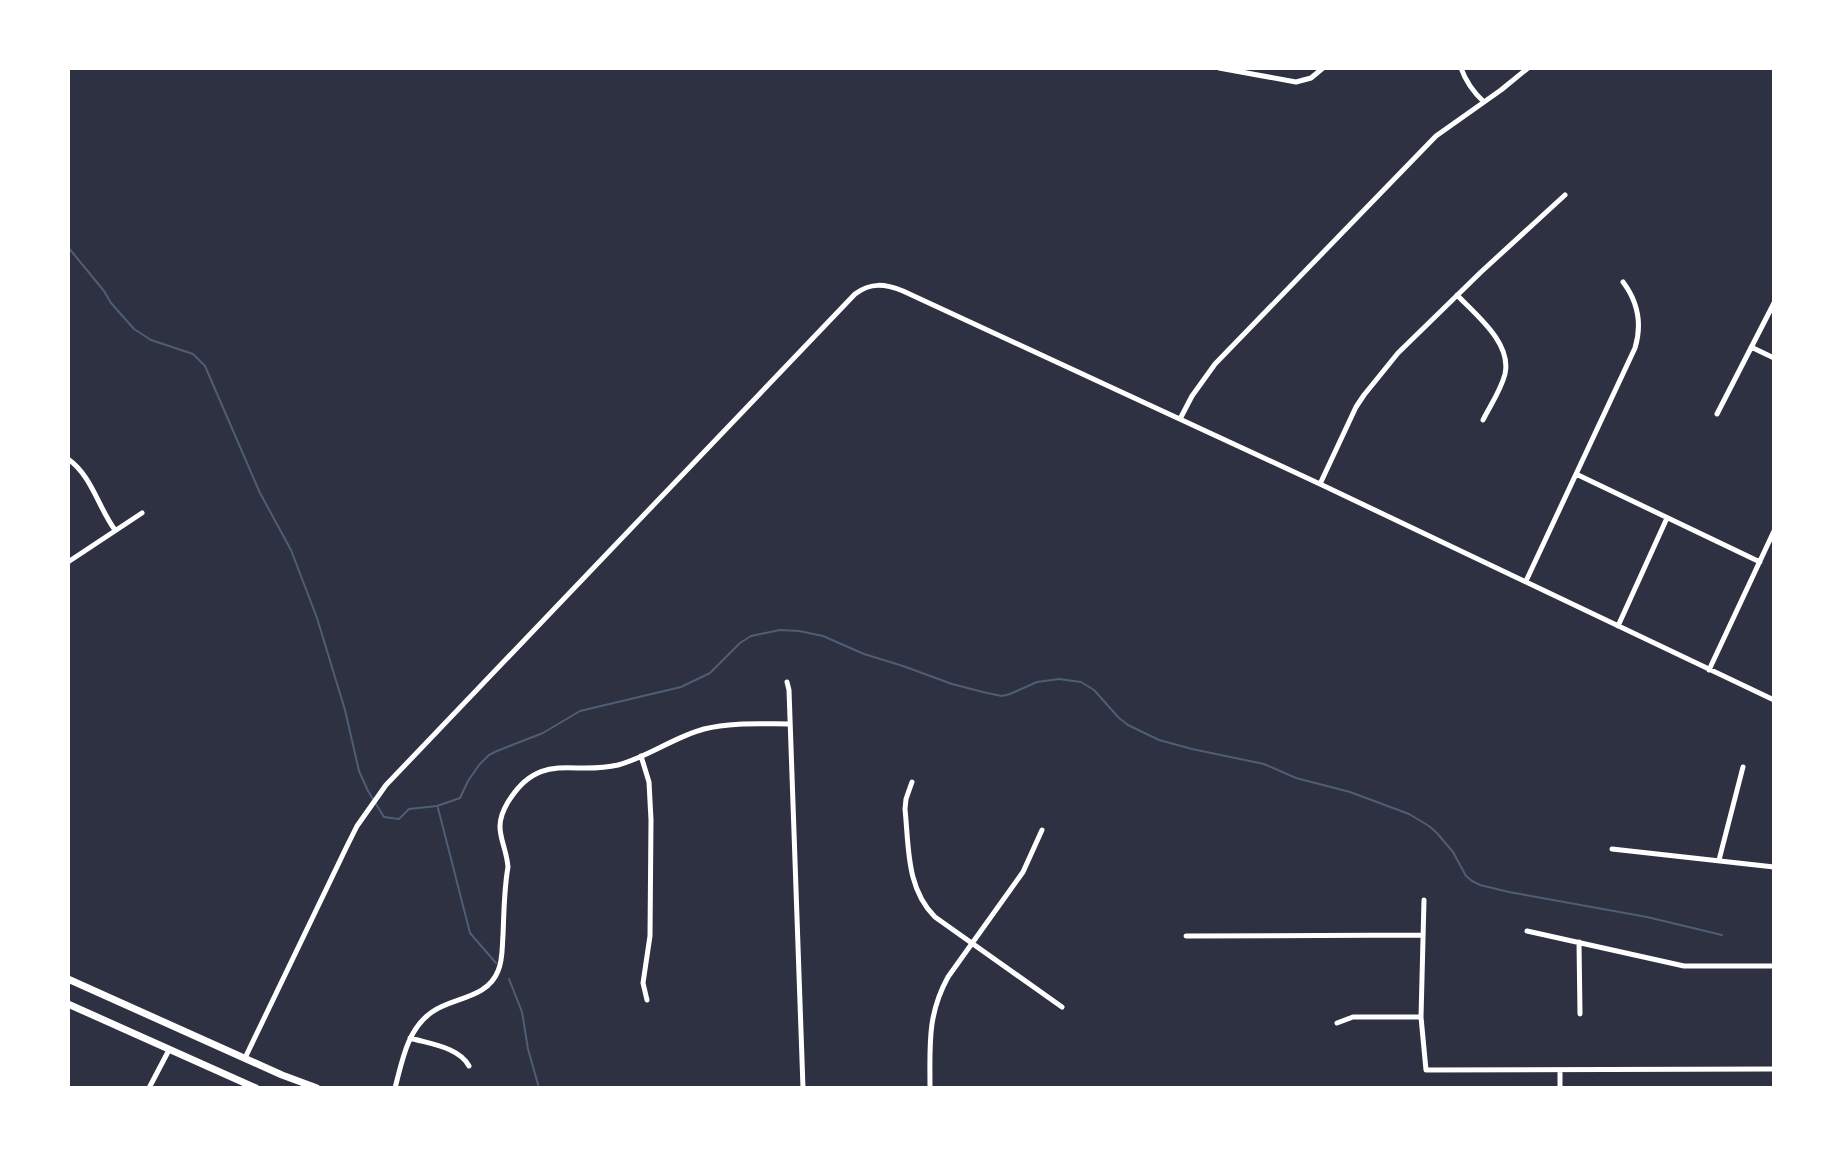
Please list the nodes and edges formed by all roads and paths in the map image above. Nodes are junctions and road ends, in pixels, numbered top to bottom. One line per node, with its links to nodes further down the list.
1 (1219, 68): 2 (street)
2 (1323, 68)
3 (1461, 68): 5 (street)
4 (1528, 68): 5 (street)
5 (1484, 102): 13 (street)
6 (1565, 195): 8 (street)
7 (1623, 282): 16 (street)
8 (1457, 295): 14 (street); 17 (street)
9 (1774, 303): 10 (street)
10 (1751, 347): 11 (street); 12 (street)
11 (1774, 358)
12 (1717, 414)
13 (1180, 419): 17 (street); 53 (street)
14 (1483, 420)
15 (68, 459): 20 (street)
16 (1576, 474): 19 (street); 24 (street)
17 (1320, 484): 24 (street)
18 (142, 513): 20 (street)
19 (1668, 517): 23 (street); 25 (street)
20 (115, 530): 22 (street)
21 (1774, 531): 23 (street)
22 (68, 562)
23 (1760, 562): 26 (street)
24 (1526, 581): 25 (street)
25 (1618, 626): 26 (street)
26 (1709, 670): 28 (street)
27 (787, 682): 29 (street)
28 (1774, 700)
29 (790, 724): 30 (street); 61 (street)
30 (641, 756): 45 (street); 51 (street)
31 (1743, 767): 35 (street)
32 (912, 782): 42 (street)
33 (1042, 830): 42 (street)
34 (1612, 849): 35 (street)
35 (1719, 860): 36 (street)
36 (1774, 867)
37 (1424, 900): 39 (street)
38 (1527, 931): 41 (street)
39 (1422, 935): 40 (street); 49 (street)
40 (1186, 936)
41 (1579, 942): 43 (street); 48 (street)
42 (972, 943): 47 (street); 62 (street)
43 (1774, 966)
44 (68, 979): 53 (main road)
45 (647, 1000)
46 (68, 1004): 52 (main road)
47 (1062, 1007)
48 (1580, 1014)
49 (1421, 1017): 50 (street); 56 (street)
50 (1337, 1023)
51 (410, 1038): 54 (street); 60 (street)
52 (169, 1050): 57 (street); 58 (main road)
53 (245, 1058): 59 (main road)
54 (469, 1066)
55 (1774, 1069): 56 (street)
56 (1560, 1070): 63 (street)
57 (149, 1088)
58 (256, 1088)
59 (317, 1088)
60 (395, 1088)
61 (803, 1088)
62 (930, 1088)
63 (1560, 1088)

